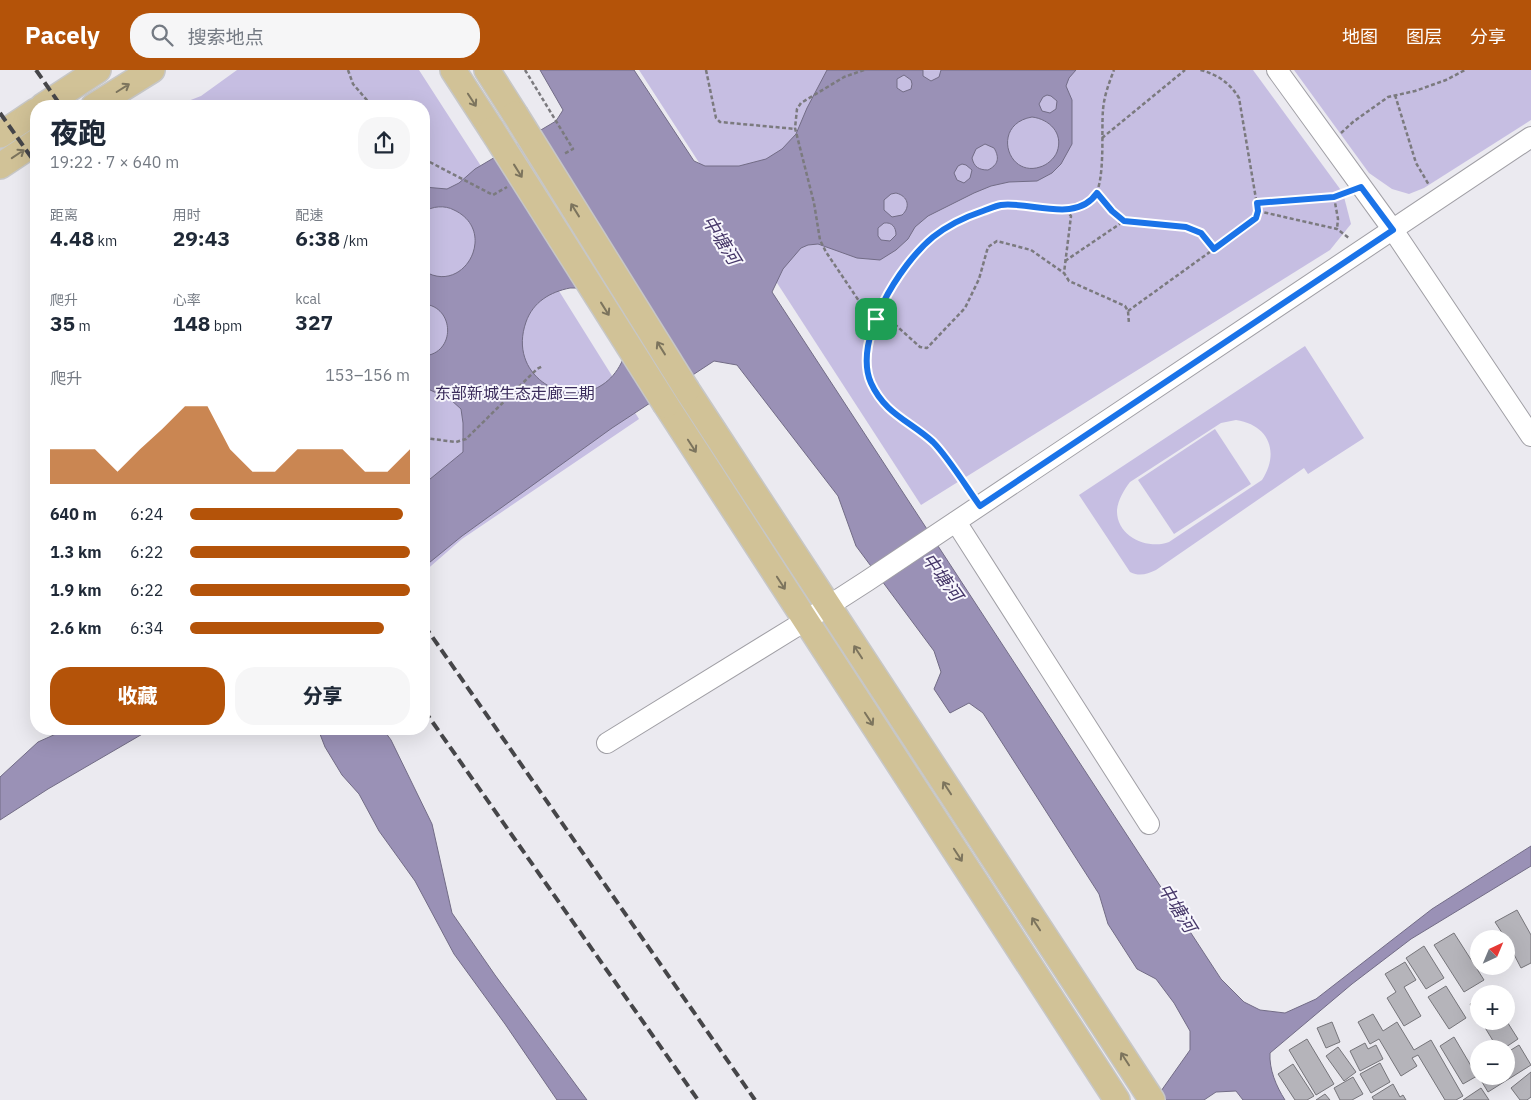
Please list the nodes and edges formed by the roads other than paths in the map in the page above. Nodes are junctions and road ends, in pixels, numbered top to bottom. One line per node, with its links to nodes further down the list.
1 (98, 70): 6 (main road)
2 (152, 70): 7 (main road, one-way to 2)
3 (453, 70): 17 (main road, one-way to 17, bridge)
4 (486, 70): 16 (main road, one-way to 4, bridge)
5 (1276, 70): 13 (street)
6 (53, 100)
7 (104, 100)
8 (30, 115): 9 (main road)
9 (0, 135)
10 (1531, 137): 13 (street)
11 (30, 146): 12 (main road, one-way to 11)
12 (0, 166)
13 (1393, 230): 14 (street); 15 (street)
14 (1531, 436)
15 (954, 523): 16 (street); 19 (street)
16 (828, 606): 17 (street); 21 (main road, one-way to 16)
17 (805, 621): 18 (street); 20 (main road, one-way to 20)
18 (607, 743)
19 (1149, 824)
20 (1117, 1100)
21 (1152, 1100)

